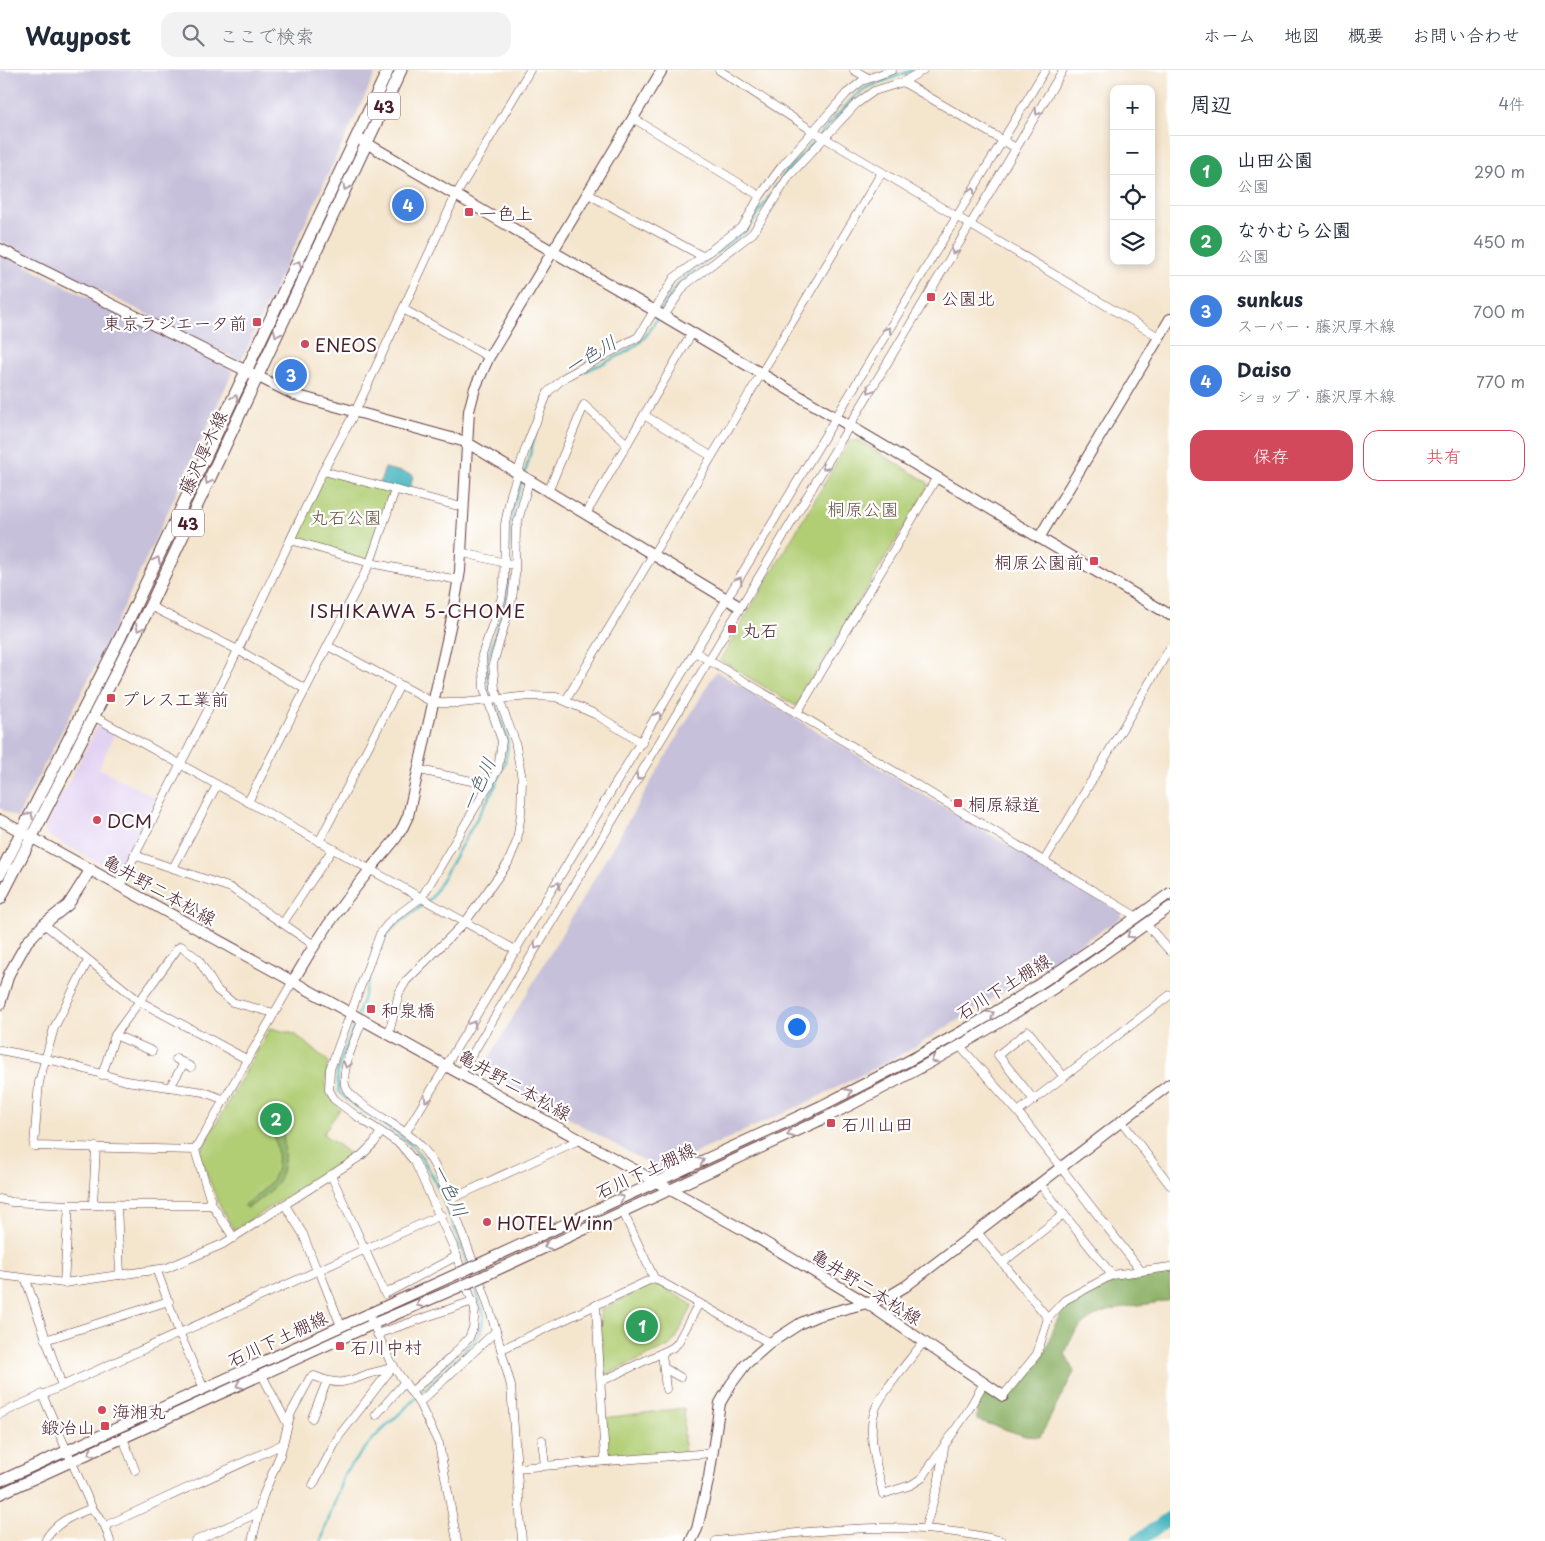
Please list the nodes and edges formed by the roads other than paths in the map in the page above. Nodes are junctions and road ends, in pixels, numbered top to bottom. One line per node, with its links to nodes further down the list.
1 (388, 70): 17 (main road, 藤沢厚木線 / 43)
2 (401, 70): 17 (main road, 藤沢厚木線 / 43)
3 (518, 70): 11 (street)
4 (662, 70): 14 (street)
5 (718, 70): 15 (street)
6 (854, 70): 12 (street)
7 (892, 70): 12 (street)
8 (924, 70): 13 (street)
9 (1045, 70): 16 (street)
10 (1063, 70): 18 (street, one-way to 18)
11 (529, 73): 21 (street)
12 (868, 78): 15 (street)
13 (903, 82): 15 (street); 16 (street)
14 (632, 118): 20 (street); 22 (street)
15 (818, 134): 19 (street); 22 (street); 29 (street)
16 (1003, 140): 18 (street); 23 (street, one-way to 16)
17 (362, 141): 21 (street); 35 (main road, 藤沢厚木線 / 43)
18 (1016, 148): 24 (street)
19 (882, 172): 23 (street); 34 (street)
20 (588, 194): 26 (street); 27 (street)
21 (456, 195): 26 (street); 28 (street)
22 (760, 196): 27 (street)
23 (957, 216): 24 (street); 38 (street, one-way to 23)
24 (970, 224): 32 (street); 39 (street, one-way to 39)
25 (0, 248): 35 (street)
26 (554, 252): 29 (street); 33 (street)
27 (702, 256): 29 (street)
28 (402, 308): 33 (street); 36 (street)
29 (659, 313): 31 (street); 45 (street)
30 (1170, 320): 32 (street)
31 (692, 333): 34 (street); 37 (street)
32 (1160, 337): 50 (street)
33 (489, 357): 40 (street)
34 (760, 373): 38 (street); 42 (street)
35 (252, 374): 36 (street); 59 (main road, 藤沢厚木線 / 43, one-way to 59); 82 (main road, 藤沢厚木線 / 43, one-way to 35)
36 (355, 412): 40 (street); 43 (street)
37 (644, 415): 41 (street); 42 (street)
38 (835, 417): 39 (street); 58 (street, one-way to 38)
39 (850, 425): 44 (street); 60 (street, one-way to 60)
40 (466, 442): 45 (street); 48 (street)
41 (627, 444): 47 (street); 49 (street)
42 (711, 456): 53 (street)
43 (323, 471): 46 (street); 51 (street)
44 (937, 476): 50 (street); 73 (street)
45 (523, 477): 47 (street); 55 (street); 56 (street)
46 (395, 490): 48 (street); 54 (street)
47 (548, 492): 49 (street)
48 (462, 507): 52 (street)
49 (586, 514): 53 (street)
50 (1039, 538): 61 (street)
51 (292, 540): 54 (street); 64 (street)
52 (460, 552): 55 (street); 57 (street)
53 (653, 554): 58 (street); 71 (street)
54 (370, 563): 57 (street); 62 (street)
55 (504, 563): 56 (street); 70 (street)
56 (515, 566): 69 (street)
57 (458, 580): 72 (street)
58 (727, 600): 60 (street); 65 (street)
59 (150, 606): 64 (street); 74 (main road, 藤沢厚木線 / 43, one-way to 74)
60 (740, 607): 66 (street)
61 (1170, 615)
62 (328, 646): 67 (street); 68 (street)
63 (1170, 648): 86 (street)
64 (238, 650): 68 (street); 76 (street)
65 (695, 652): 66 (street); 75 (street, one-way to 65)
66 (709, 660): 73 (street); 120 (street, one-way to 120)
67 (400, 685): 72 (street); 83 (street)
68 (305, 689): 80 (street)
69 (499, 699): 70 (street); 71 (street); 97 (street)
70 (488, 700): 72 (street); 79 (street)
71 (566, 700): 75 (street)
72 (434, 703): 77 (street)
73 (797, 713): 86 (street)
74 (95, 717): 76 (street); 82 (main road, 藤沢厚木線 / 43)
75 (642, 743): 102 (street, one-way to 75)
76 (180, 764): 78 (street); 85 (street)
77 (420, 770): 79 (street); 89 (street)
78 (217, 785): 80 (street); 87 (street)
79 (490, 785): 94 (street)
80 (248, 802): 83 (street)
81 (0, 820): 82 (street, 亀井野二本松線)
82 (27, 834): 88 (street, 亀井野二本松線); 90 (main road, 藤沢厚木線 / 43); 93 (main road, 藤沢厚木線 / 43)
83 (319, 842): 84 (street)
84 (332, 850): 89 (street); 98 (street)
85 (134, 855): 87 (street); 91 (street)
86 (1044, 861): 96 (street)
87 (173, 868): 98 (street)
88 (92, 869): 91 (street, 亀井野二本松線); 99 (street)
89 (369, 870): 94 (street); 101 (street)
90 (0, 874)
91 (120, 885): 105 (street, 亀井野二本松線)
92 (1170, 892): 96 (street, 石川下土棚線)
93 (0, 899)
94 (425, 899): 97 (street); 110 (street)
95 (1170, 907): 100 (street, 石川下土棚線)
96 (1137, 917): 136 (street, 石川下土棚線, one-way to 96)
97 (466, 922): 102 (street); 111 (street)
98 (283, 923): 101 (street)
99 (44, 924): 104 (street); 108 (street)
100 (1146, 924): 103 (street); 113 (street, 石川下土棚線, one-way to 113)
101 (314, 945): 105 (street)
102 (517, 951): 119 (street, one-way to 102)
103 (1170, 951)
104 (88, 961): 107 (street); 116 (street)
105 (293, 981): 109 (street); 110 (street, 亀井野二本松線)
106 (1170, 995): 122 (street)
107 (139, 1001): 109 (street); 112 (street); 117 (street)
108 (0, 1004)
109 (274, 1013): 117 (street)
110 (357, 1016): 111 (street, 亀井野二本松線); 129 (street); 130 (street, one-way to 130)
111 (389, 1033): 119 (street, 亀井野二本松線)
112 (115, 1035): 115 (street); 121 (street)
113 (960, 1046): 127 (street); 139 (street, 石川下土棚線, one-way to 139)
114 (0, 1050): 116 (street)
115 (152, 1051)
116 (45, 1060): 121 (street); 132 (street)
117 (248, 1060): 125 (street)
118 (184, 1063): 124 (street)
119 (447, 1065): 120 (street, 亀井野二本松線); 130 (street, one-way to 130)
120 (461, 1073): 131 (street, 亀井野二本松線)
121 (102, 1075): 124 (street)
122 (1064, 1076): 126 (street); 126 (street)
123 (1170, 1084): 128 (street)
124 (170, 1087): 125 (street)
125 (226, 1100): 133 (street)
126 (1034, 1100): 127 (street)
127 (1018, 1112): 134 (street)
128 (1122, 1122): 134 (street); 138 (street)
129 (382, 1132): 135 (street); 149 (street)
130 (406, 1132): 141 (street)
131 (581, 1139): 136 (street, 亀井野二本松線); 141 (street)
132 (96, 1147): 133 (street); 143 (street)
133 (195, 1150): 145 (street)
134 (1062, 1168): 137 (street); 158 (street)
135 (331, 1176): 146 (street); 152 (street)
136 (657, 1182): 139 (street, 亀井野二本松線); 170 (street, 石川下土棚線, one-way to 136, bridge)
137 (1040, 1184): 148 (street); 150 (street)
138 (1170, 1185)
139 (670, 1189): 147 (street, 石川下土棚線); 168 (street, 亀井野二本松線)
140 (0, 1199): 142 (street)
141 (449, 1200): 174 (street)
142 (69, 1204): 143 (street); 164 (street)
143 (93, 1204): 144 (street)
144 (117, 1204): 145 (street); 160 (street)
145 (212, 1205): 151 (street)
146 (285, 1205): 151 (street); 157 (street)
147 (623, 1212): 162 (street); 173 (street, 石川下土棚線, one-way to 173, bridge)
148 (1064, 1214): 154 (street); 161 (street)
149 (441, 1215): 152 (street); 153 (street)
150 (977, 1232): 154 (street); 168 (street)
151 (234, 1238): 156 (street)
152 (365, 1250): 153 (street); 157 (street)
153 (457, 1256): 166 (street)
154 (1003, 1262): 171 (street)
155 (1170, 1267): 158 (street)
156 (156, 1271): 160 (street); 165 (street)
157 (318, 1271): 172 (street); 175 (street)
158 (1141, 1271): 161 (street)
159 (0, 1275): 163 (street)
160 (120, 1275): 164 (street)
161 (1112, 1275): 171 (street)
162 (654, 1278): 167 (street); 169 (street)
163 (26, 1280): 164 (street); 176 (street)
164 (64, 1283)
165 (169, 1301): 175 (street); 176 (street)
166 (473, 1301): 173 (street); 193 (street)
167 (699, 1303): 178 (street); 180 (street)
168 (868, 1304): 177 (street, 亀井野二本松線); 178 (street)
169 (596, 1306): 179 (street); 185 (street)
170 (368, 1313): 172 (street, 石川下土棚線); 173 (street)
171 (1048, 1318): 194 (street)
172 (341, 1326): 190 (street, 石川下土棚線)
173 (375, 1329): 181 (street); 183 (street, 石川下土棚線)
174 (496, 1331): 179 (street); 195 (street)
175 (179, 1332): 189 (street); 190 (street)
176 (45, 1340): 189 (street)
177 (924, 1341): 188 (street, 亀井野二本松線); 203 (street)
178 (770, 1343): 205 (street)
179 (502, 1349): 209 (street)
180 (662, 1353): 182 (street); 185 (street)
181 (394, 1366): 186 (street); 187 (street); 212 (street)
182 (664, 1368): 184 (street); 191 (street)
183 (262, 1375): 199 (street); 200 (street, 石川下土棚線, one-way to 200)
184 (680, 1378)
185 (602, 1380): 207 (street)
186 (327, 1381): 198 (street); 199 (street)
187 (404, 1383): 193 (street); 197 (street)
188 (984, 1383): 194 (street, 亀井野二本松線); 203 (street)
189 (62, 1386): 192 (street)
190 (204, 1389): 204 (street, 石川下土棚線)
191 (666, 1389)
192 (42, 1394): 196 (street); 204 (street)
193 (413, 1394): 195 (street)
194 (1002, 1396)
195 (419, 1403): 222 (street)
196 (0, 1414)
197 (376, 1415)
198 (312, 1418)
199 (288, 1425): 202 (street)
200 (123, 1438): 206 (street, 石川下土棚線, one-way to 206); 210 (street)
201 (542, 1440): 208 (street)
202 (283, 1444): 215 (street); 216 (street)
203 (945, 1444): 217 (street)
204 (67, 1450): 206 (street); 211 (street, 石川下土棚線)
205 (712, 1453): 207 (street); 224 (street)
206 (73, 1461): 213 (street, 石川下土棚線); 214 (street)
207 (605, 1461): 208 (street)
208 (545, 1466): 209 (street)
209 (517, 1468): 223 (street)
210 (136, 1470)
211 (0, 1481)
212 (313, 1485)
213 (0, 1494)
214 (92, 1508): 216 (street); 218 (street)
215 (258, 1513): 220 (street); 221 (street)
216 (105, 1526): 219 (street)
217 (925, 1529): 225 (street); 226 (street)
218 (45, 1541)
219 (110, 1541)
220 (195, 1541)
221 (252, 1541)
222 (456, 1541)
223 (522, 1541)
224 (691, 1541)
225 (716, 1541)
226 (1002, 1541)

